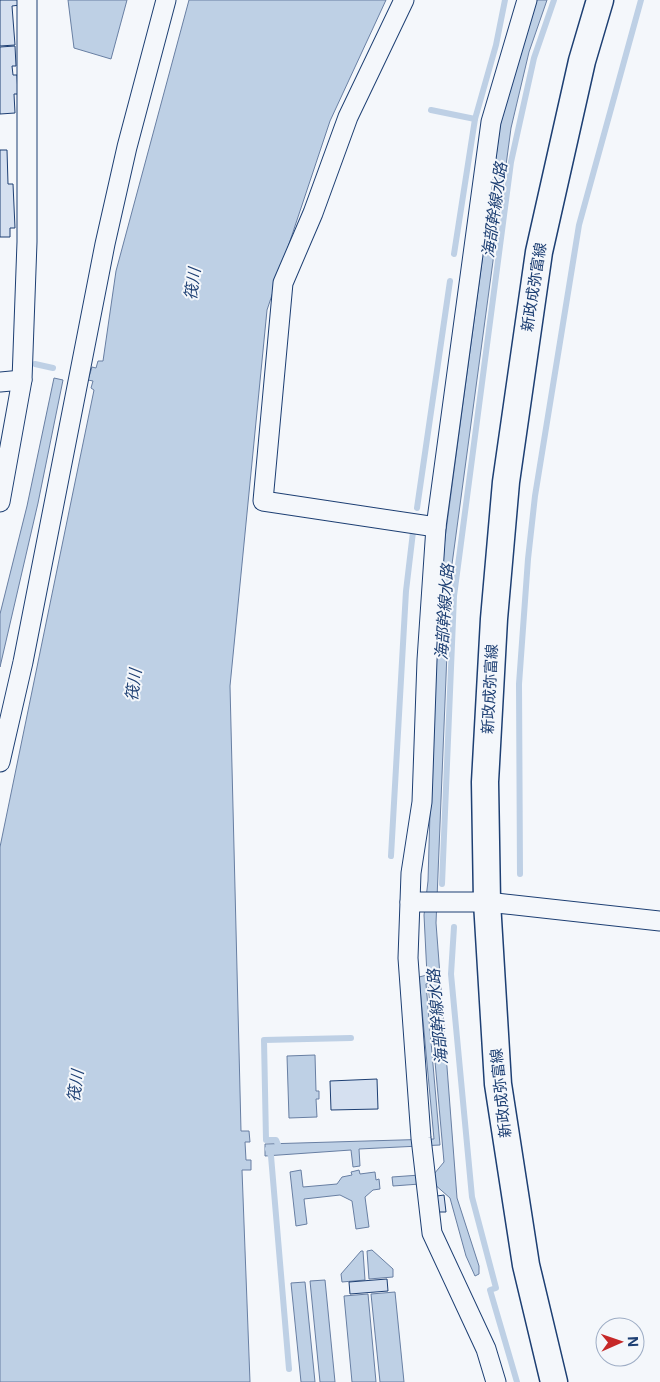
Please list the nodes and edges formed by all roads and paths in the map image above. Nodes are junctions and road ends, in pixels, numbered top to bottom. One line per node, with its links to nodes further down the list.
1 (27, 0): 6 (street)
2 (166, 0): 10 (street)
3 (404, 0): 9 (street)
4 (527, 0): 9 (street)
5 (600, 0): 12 (main road, 新政成弥富線)
6 (22, 380): 7 (street); 8 (street)
7 (0, 382)
8 (0, 502)
9 (436, 527): 11 (street)
10 (0, 762)
11 (423, 902): 12 (street); 14 (street)
12 (487, 902): 13 (street); 15 (main road, 新政成弥富線)
13 (660, 921)
14 (496, 1382)
15 (554, 1382)

